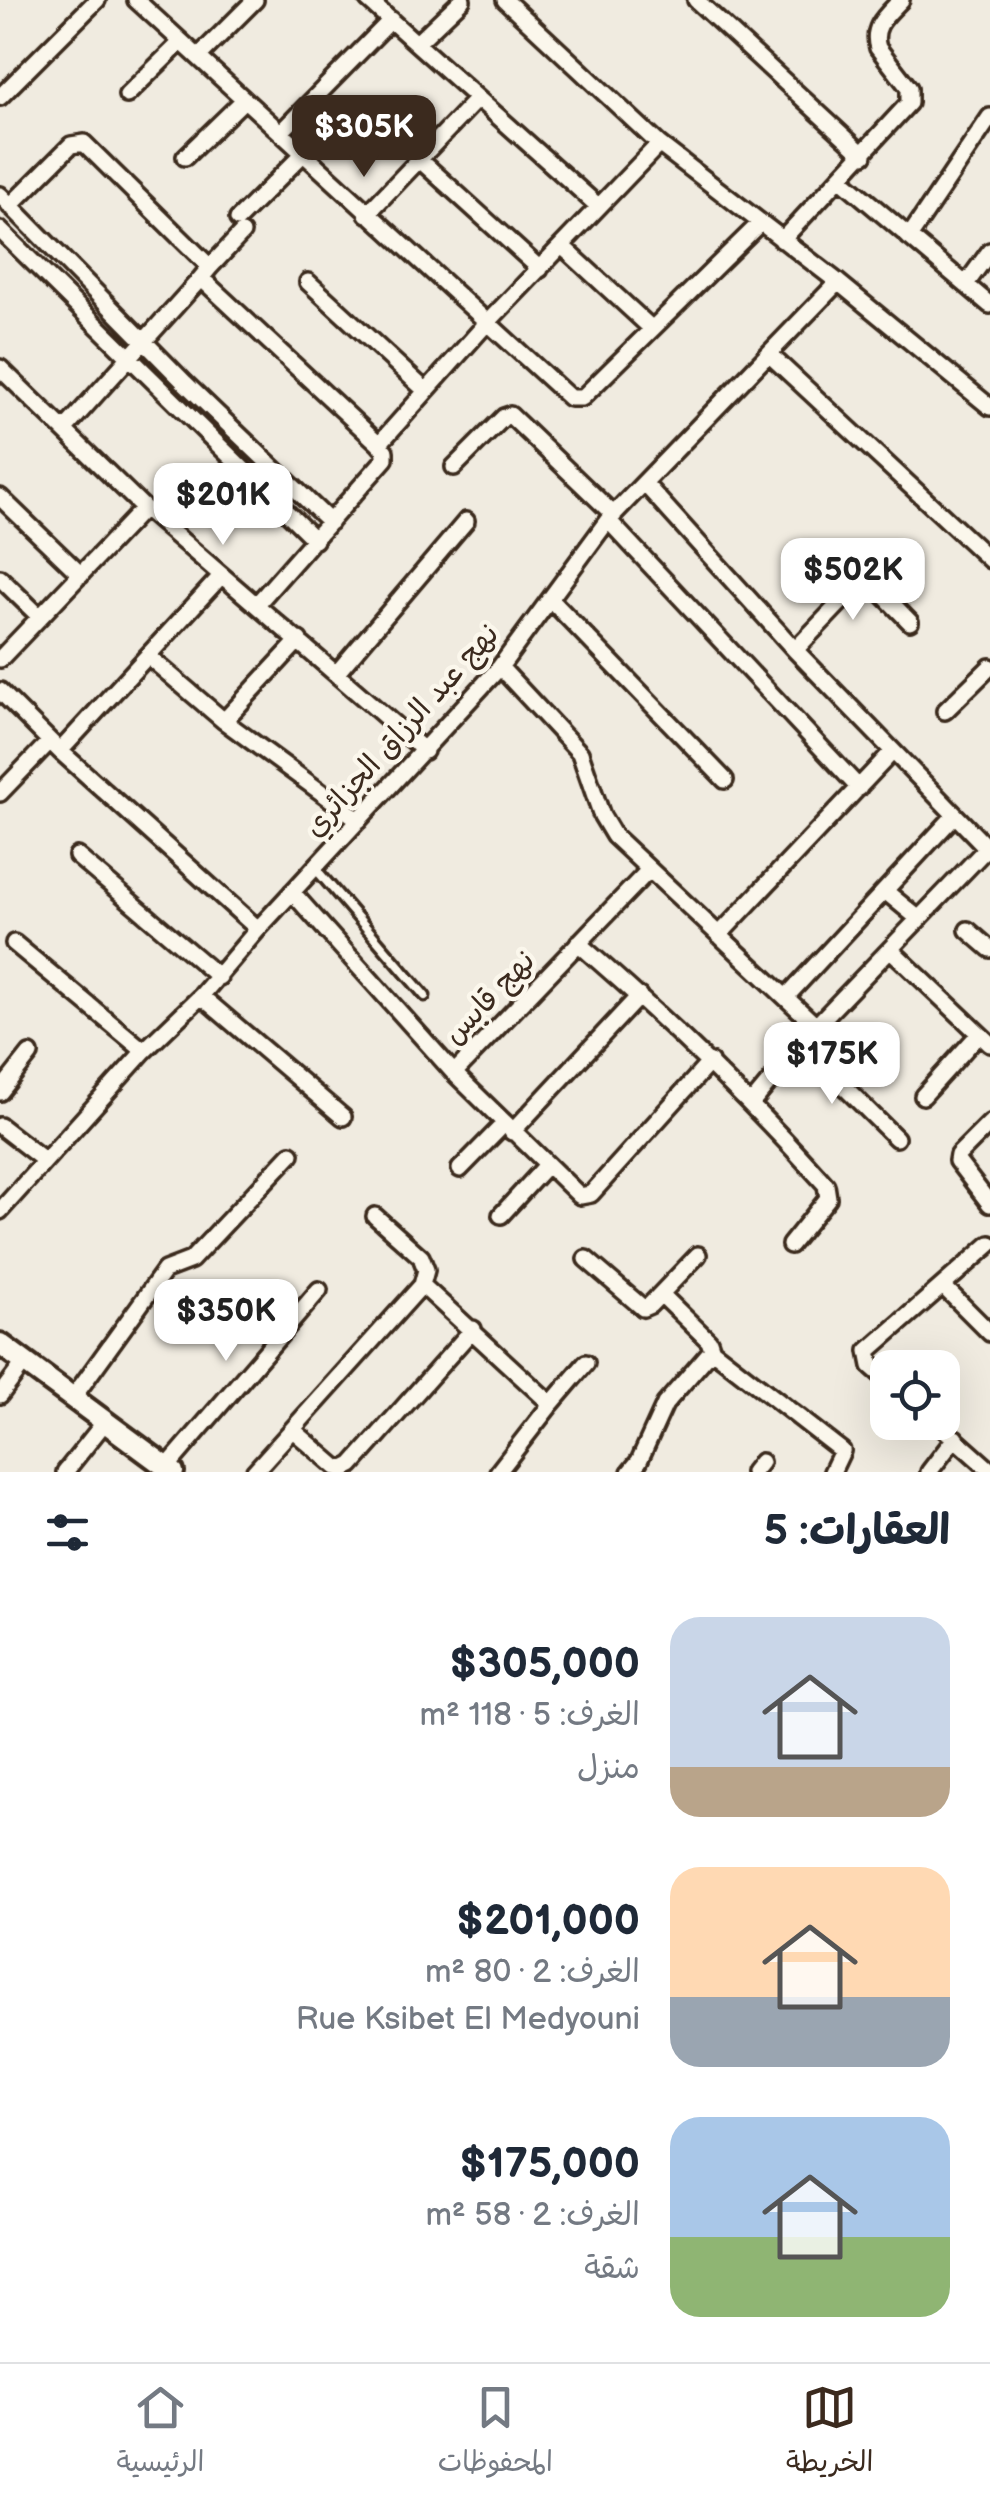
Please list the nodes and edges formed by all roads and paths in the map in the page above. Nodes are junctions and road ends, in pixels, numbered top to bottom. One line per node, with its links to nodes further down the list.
1 (98, 0): 14 (street)
2 (136, 0): 10 (street)
3 (254, 0): 12 (street)
4 (368, 0): 9 (street)
5 (462, 0): 11 (street)
6 (506, 0): 19 (street)
7 (696, 0): 21 (street)
8 (901, 0): 21 (street)
9 (390, 20): 11 (street); 18 (street)
10 (181, 42): 12 (street); 13 (street)
11 (418, 42): 15 (street)
12 (199, 56): 16 (street)
13 (128, 95)
14 (0, 97)
15 (477, 99): 23 (street); 26 (street)
16 (244, 100): 18 (street); 22 (street)
17 (990, 118): 30 (street)
18 (281, 132): 20 (street)
19 (659, 144): 26 (street); 28 (street)
20 (304, 153): 27 (street); 35 (street)
21 (864, 155): 24 (street)
22 (185, 156)
23 (420, 160): 27 (street); 34 (street)
24 (841, 179): 30 (street); 31 (street)
25 (5, 201): 35 (street); 42 (street)
26 (598, 206): 32 (street)
27 (367, 214): 40 (street)
28 (760, 224): 31 (street); 41 (street)
29 (0, 230): 44 (street)
30 (909, 237): 38 (street)
31 (782, 240): 37 (street)
32 (562, 246): 34 (street); 41 (street)
33 (990, 250): 38 (street)
34 (540, 269): 40 (street)
35 (206, 273): 42 (street); 50 (street)
36 (308, 282): 47 (street)
37 (838, 282): 43 (street, نهج عبد الرزاق الجزائري); 48 (street)
38 (966, 284): 39 (street)
39 (990, 305)
40 (486, 324): 41 (street); 47 (street)
41 (651, 328)
42 (146, 342): 44 (street); 57 (street)
43 (770, 355): 52 (street, نهج عبد الرزاق الجزائري); 59 (street)
44 (130, 358): 49 (street); 58 (street)
45 (0, 368): 49 (street)
46 (990, 383): 48 (street)
47 (426, 391): 50 (street)
48 (985, 402)
49 (64, 430): 54 (street)
50 (379, 444): 57 (street)
51 (454, 467): 55 (street)
52 (645, 484): 55 (street, نهج عبد الرزاق الجزائري); 68 (street)
53 (0, 497): 60 (street)
54 (144, 508): 60 (street); 61 (street)
55 (611, 518): 63 (street, نهج عبد الرزاق الجزائري); 81 (street)
56 (466, 521): 72 (street)
57 (330, 522): 58 (street)
58 (315, 540): 64 (street)
59 (990, 560)
60 (80, 574): 65 (street)
61 (221, 576): 64 (street); 69 (street)
62 (0, 578): 65 (street)
63 (551, 600): 71 (street, نهج عبد الرزاق الجزائري); 80 (street)
64 (256, 604): 67 (street)
65 (40, 617): 70 (street)
66 (910, 622): 68 (street)
67 (299, 640): 72 (street); 76 (street)
68 (795, 650): 79 (street)
69 (148, 656): 76 (street); 77 (street)
70 (0, 659)
71 (500, 667): 78 (street, نهج عبد الرزاق الجزائري); 88 (street)
72 (336, 674): 78 (street)
73 (987, 677): 75 (street)
74 (0, 691): 77 (street)
75 (946, 710)
76 (224, 721): 84 (street)
77 (55, 746): 82 (street); 92 (street)
78 (425, 751): 84 (street, نهج عبد الرزاق الجزائري)
79 (893, 751): 81 (street); 83 (street)
80 (725, 780)
81 (859, 788): 94 (street)
82 (0, 793)
83 (955, 815): 85 (street); 89 (street)
84 (360, 820): 87 (street, نهج عبد الرزاق الجزائري)
85 (989, 850): 91 (street)
86 (78, 856): 99 (street)
87 (314, 868): 90 (street, نهج عبد الرزاق الجزائري); 101 (lane)
88 (649, 870): 94 (street); 96 (street, نهج قابس)
89 (884, 891): 91 (street); 103 (street)
90 (292, 892): 92 (street, نهج عبد الرزاق الجزائري); 110 (street, نهج قابس)
91 (919, 919): 97 (street)
92 (258, 930): 99 (street, نهج عبد الرزاق الجزائري)
93 (968, 930): 98 (street)
94 (719, 935): 103 (street)
95 (14, 943): 107 (street)
96 (578, 944): 102 (street); 110 (street, نهج قابس)
97 (890, 949): 104 (street); 105 (street)
98 (990, 949)
99 (219, 977): 100 (street, نهج عبد الرزاق الجزائري)
100 (202, 996): 107 (street, نهج عبد الرزاق الجزائري); 114 (street)
101 (426, 996)
102 (639, 996): 109 (street); 117 (street)
103 (786, 997): 104 (street)
104 (816, 1026): 106 (street)
105 (985, 1039): 112 (street)
106 (801, 1044): 113 (street); 118 (street)
107 (144, 1051): 120 (street, نهج عبد الرزاق الجزائري)
108 (30, 1054): 111 (street)
109 (710, 1062): 113 (street); 121 (street)
110 (454, 1073): 117 (street)
111 (0, 1092)
112 (923, 1096)
113 (752, 1103): 128 (street)
114 (344, 1117)
115 (990, 1124): 123 (street)
116 (0, 1126): 120 (street)
117 (508, 1128): 121 (street); 122 (street)
118 (896, 1138)
119 (291, 1154): 143 (street)
120 (44, 1160): 124 (street, نهج عبد الرزاق الجزائري)
121 (547, 1165): 126 (street)
122 (460, 1169)
123 (990, 1204)
124 (0, 1212)
125 (374, 1216): 131 (street)
126 (501, 1216)
127 (990, 1244): 132 (street)
128 (790, 1245)
129 (698, 1255): 134 (street)
130 (586, 1258): 134 (street)
131 (422, 1285): 135 (street); 146 (street)
132 (944, 1287): 136 (street); 139 (street)
133 (320, 1290): 150 (street)
134 (661, 1294): 138 (street)
135 (472, 1329): 144 (street); 146 (street)
136 (990, 1333)
137 (0, 1344): 141 (main road)
138 (712, 1350): 149 (street); 156 (street)
139 (870, 1361)
140 (586, 1363): 144 (street)
141 (24, 1364): 142 (street); 143 (main road)
142 (0, 1395)
143 (72, 1398): 145 (main road)
144 (551, 1404): 154 (street)
145 (104, 1424): 150 (main road); 152 (street)
146 (294, 1430): 153 (street)
147 (953, 1440): 157 (street)
148 (957, 1440): 151 (street)
149 (634, 1467): 155 (street)
150 (170, 1470)
151 (990, 1470)
152 (65, 1472)
153 (254, 1472)
154 (498, 1472)
155 (653, 1472)
156 (832, 1472)
157 (929, 1472)

